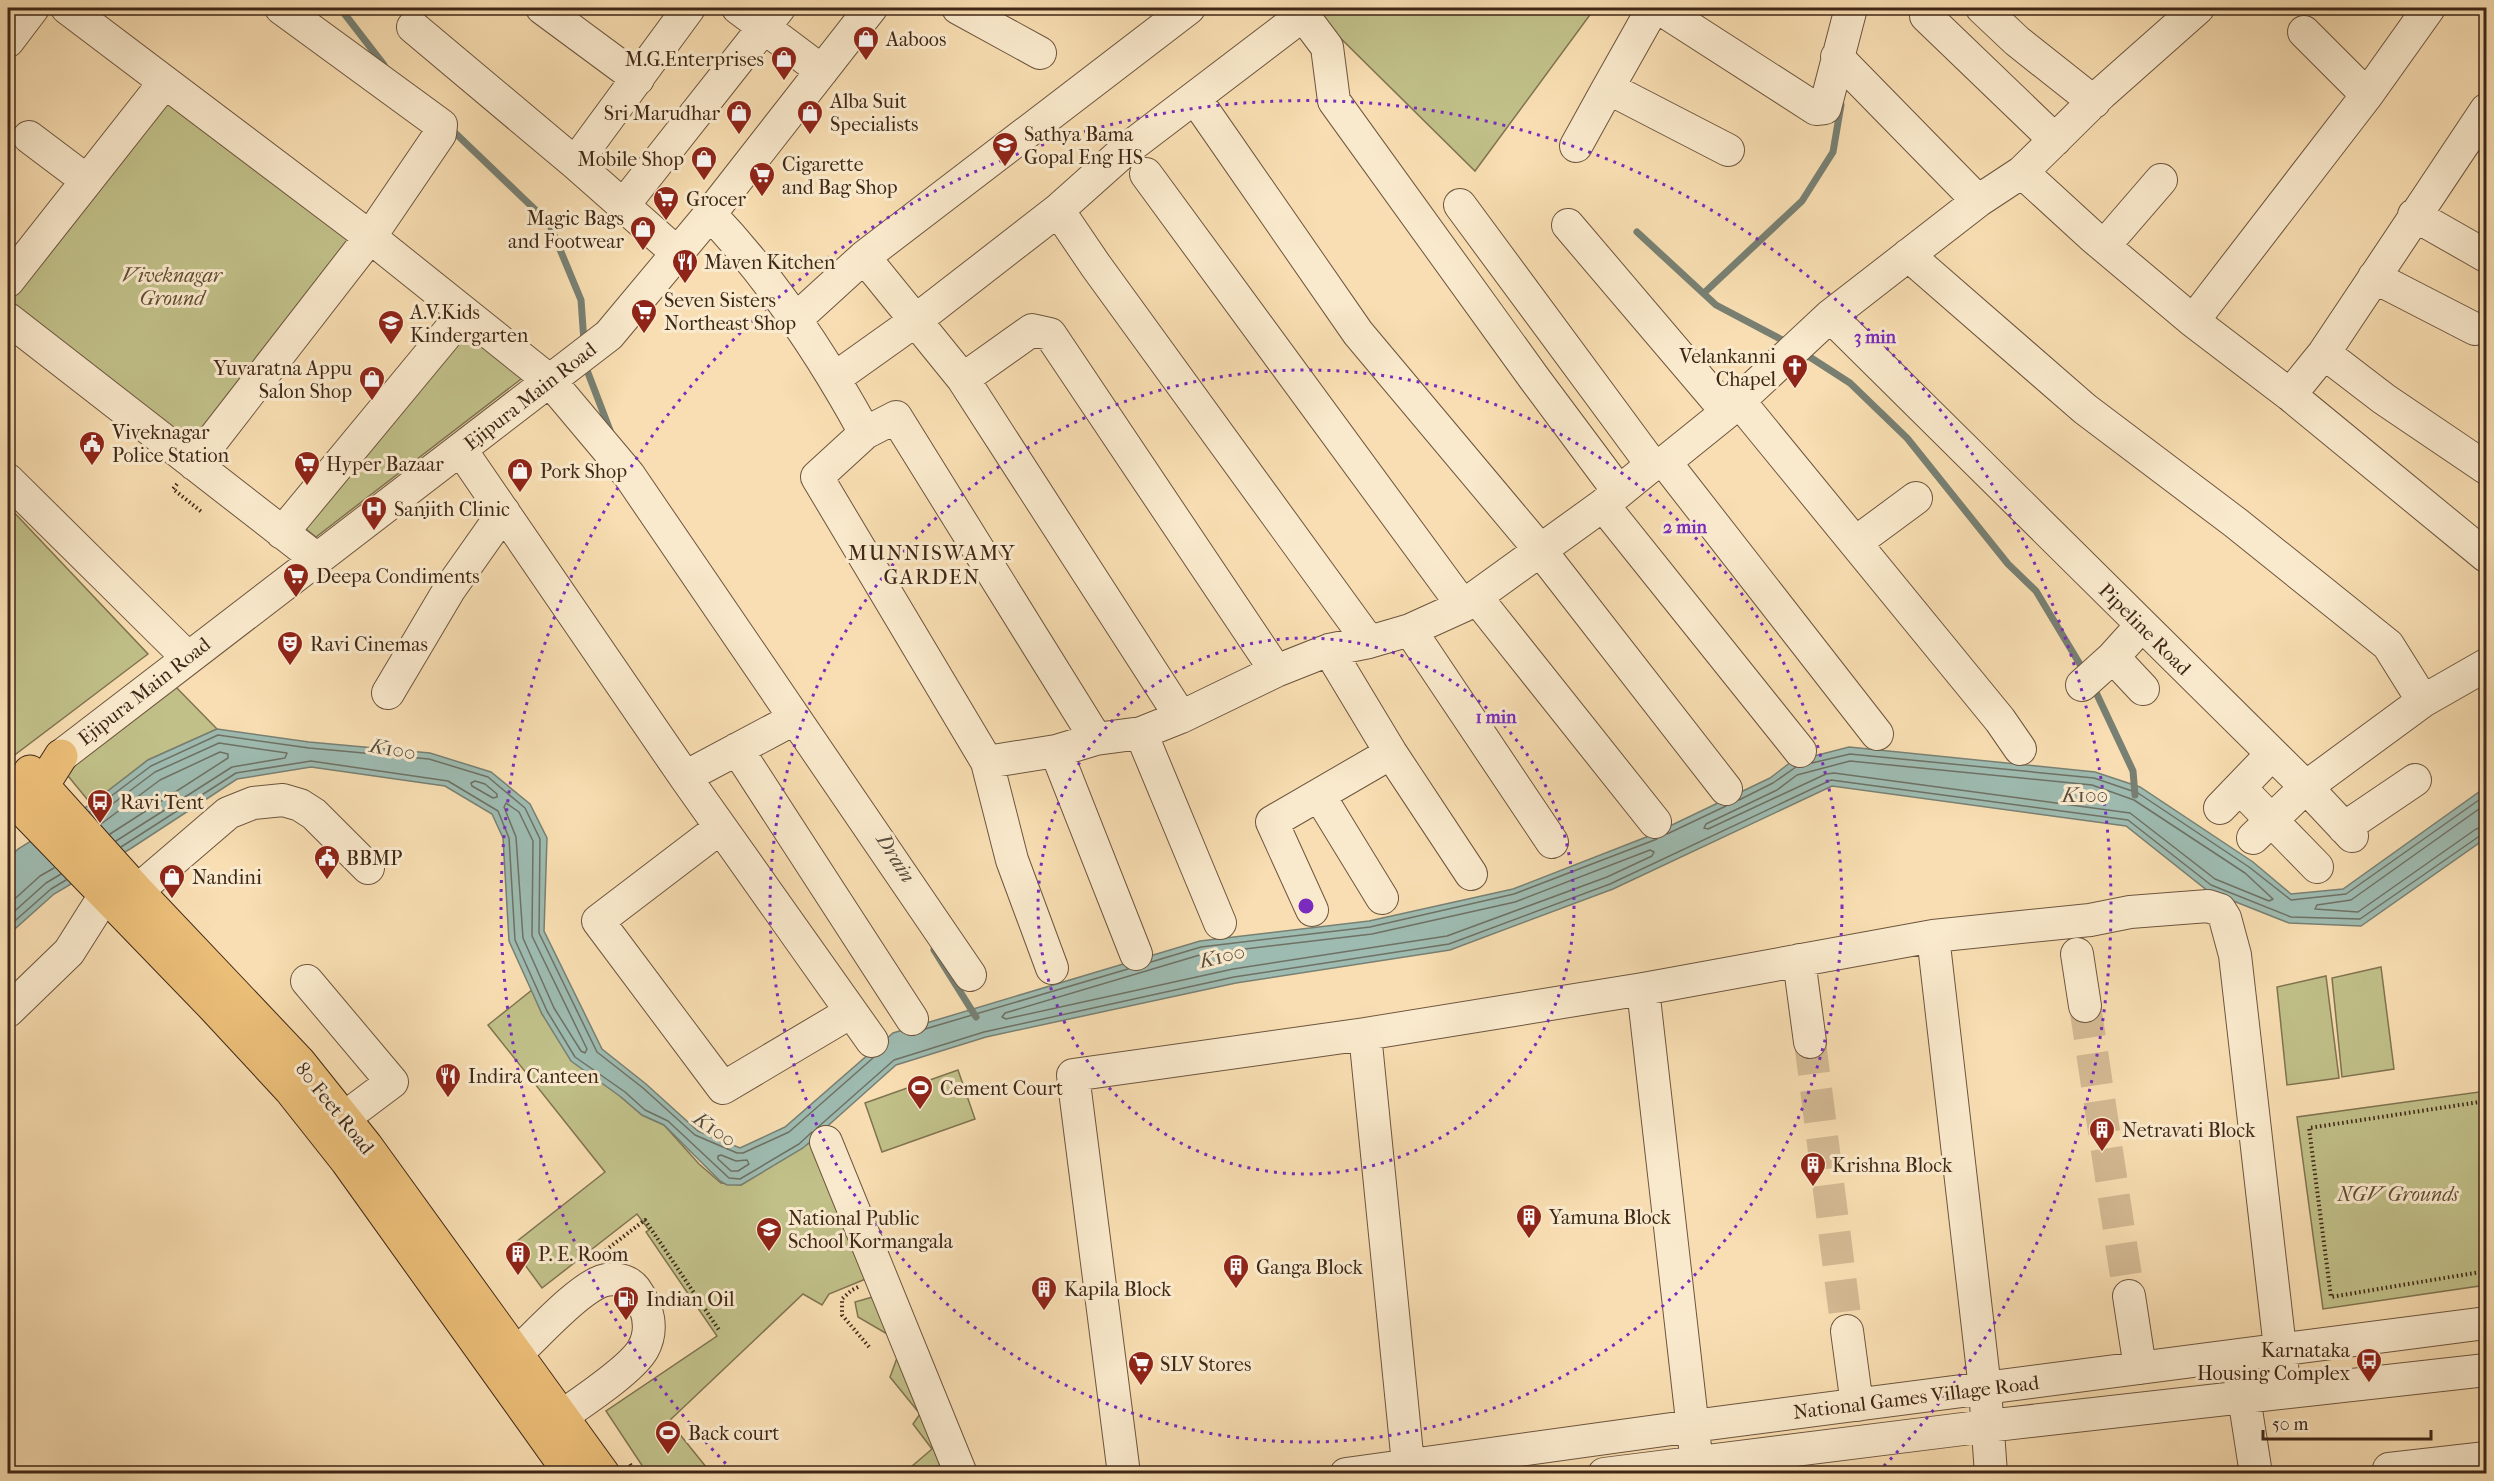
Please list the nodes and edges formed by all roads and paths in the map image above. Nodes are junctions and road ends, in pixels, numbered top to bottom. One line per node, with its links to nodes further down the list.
1 (33, 8): 21 (street)
2 (67, 8): 26 (street)
3 (281, 8): 48 (street)
4 (542, 8): 25 (street)
5 (689, 8): 25 (street)
6 (738, 8): 18 (street)
7 (871, 8): 24 (street, Ejipura Main Road)
8 (958, 8): 22 (street)
9 (1169, 8): 53 (street)
10 (1653, 8): 27 (street)
11 (1659, 8): 23 (street)
12 (1982, 8): 30 (street)
13 (2198, 8): 30 (street)
14 (2429, 8): 28 (street)
15 (1297, 11): 29 (street); 75 (street)
16 (1840, 13): 23 (street)
17 (1926, 15): 33 (street)
18 (771, 17): 24 (street); 43 (street)
19 (413, 27): 36 (street)
20 (2304, 32): 28 (street)
21 (8, 41)
22 (1040, 53)
23 (1837, 57): 41 (street)
24 (822, 71): 45 (street, Ejipura Main Road)
25 (638, 79): 36 (street)
26 (164, 83): 39 (street); 48 (street)
27 (1608, 88): 34 (street); 35 (street)
28 (2367, 95): 61 (street)
29 (1195, 98): 44 (street); 80 (street)
30 (2094, 102): 33 (street)
31 (2487, 110): 46 (street)
32 (29, 137): 39 (street)
33 (2055, 140): 37 (street)
34 (1576, 146)
35 (1728, 150)
36 (575, 163): 43 (street)
37 (2022, 172): 41 (street); 49 (street)
38 (1146, 174): 83 (street)
39 (86, 180): 55 (street)
40 (2161, 180): 49 (street)
41 (1978, 201): 51 (street)
42 (1460, 205): 73 (street)
43 (622, 207): 50 (street)
44 (1059, 210): 60 (street); 86 (street)
45 (710, 214): 50 (street, Ejipura Main Road); 59 (street)
46 (2414, 215): 52 (street); 54 (street)
47 (1568, 225): 68 (street)
48 (370, 237): 56 (street); 72 (street)
49 (2104, 246): 61 (street)
50 (676, 252): 66 (street, Ejipura Main Road)
51 (1908, 255): 57 (street); 95 (street)
52 (2487, 256)
53 (864, 257): 59 (street); 60 (street)
54 (2374, 277): 62 (street); 63 (street)
55 (8, 281)
56 (465, 313): 66 (street); 78 (street)
57 (1830, 316): 68 (street); 84 (street, Pipeline Road)
58 (8, 319): 72 (street)
59 (796, 319): 64 (street)
60 (915, 321): 64 (street); 65 (street)
61 (2193, 321): 67 (street)
62 (2475, 329)
63 (2324, 353): 67 (street); 71 (street)
64 (835, 378): 69 (street)
65 (963, 379): 91 (street); 96 (street)
66 (550, 381): 70 (street, Ejipura Main Road); 97 (street)
67 (2290, 395): 81 (street)
68 (1733, 406): 73 (street); 79 (street)
69 (865, 433): 100 (street); 108 (street)
70 (461, 450): 77 (street); 82 (street, Ejipura Main Road)
71 (2485, 462)
72 (194, 464): 78 (street)
73 (1658, 464): 75 (street); 99 (street)
74 (8, 480): 88 (street)
75 (1611, 498): 80 (street); 104 (street)
76 (1916, 498): 79 (street)
77 (504, 512): 94 (street); 109 (street)
78 (282, 533): 82 (street)
79 (1855, 543): 101 (street)
80 (1540, 549): 83 (street); 112 (street)
81 (2487, 556)
82 (318, 560): 88 (street, Ejipura Main Road)
83 (1469, 602): 85 (street); 115 (street)
84 (2141, 626): 89 (street); 106 (street, Pipeline Road)
85 (1410, 630): 86 (street); 118 (street)
86 (1369, 642): 87 (street)
87 (1329, 650): 91 (street); 105 (street)
88 (187, 657): 107 (street, Ejipura Main Road)
89 (2114, 657): 92 (street); 93 (street)
90 (2487, 665): 95 (street)
91 (1276, 671): 96 (street)
92 (2082, 685)
93 (2143, 689)
94 (388, 693)
95 (2423, 701): 111 (street)
96 (1181, 717): 98 (street)
97 (794, 719): 102 (street); 132 (street)
98 (1141, 733): 100 (street); 126 (street)
99 (1877, 734)
100 (1096, 739): 103 (street)
101 (2020, 749)
102 (737, 750): 109 (street); 138 (street)
103 (1056, 751): 108 (street); 128 (street)
104 (1800, 751)
105 (1391, 753): 114 (street); 121 (street)
106 (2272, 754): 111 (street, Pipeline Road); 117 (street)
107 (61, 756): 113 (main road, Ejipura Main Road)
108 (987, 762): 131 (street)
109 (685, 777): 116 (street)
110 (2415, 780): 111 (street, Pipeline Road)
111 (2306, 787): 117 (street)
112 (1726, 789)
113 (19, 793): 122 (main road, 80 Feet Road)
114 (1319, 795): 124 (street); 125 (street)
115 (1655, 822)
116 (720, 828): 137 (street); 137 (street)
117 (2262, 830): 120 (street)
118 (1552, 842)
119 (368, 867): 123 (street)
120 (2317, 867)
121 (1471, 874)
122 (104, 881): 123 (main road, 80 Feet Road); 136 (street); 145 (main road, 80 Feet Road)
123 (137, 891): 143 (main road, 80 Feet Road)
124 (1382, 897)
125 (1312, 910)
126 (1220, 923)
127 (1933, 936): 130 (street); 155 (street); 160 (street)
128 (1136, 954)
129 (2077, 954): 135 (street)
130 (1799, 960): 134 (street); 141 (street)
131 (1052, 968)
132 (970, 975)
133 (307, 981): 143 (street)
134 (1643, 989): 139 (street); 165 (street)
135 (2085, 1006)
136 (8, 1011)
137 (851, 1012): 140 (street)
138 (912, 1019)
139 (1365, 1034): 169 (street); 173 (street)
140 (872, 1041)
141 (1810, 1042)
142 (2487, 1101): 147 (path)
143 (344, 1118): 145 (main road, 80 Feet Road)
144 (826, 1142): 148 (street)
145 (357, 1154): 149 (main road, 80 Feet Road)
146 (645, 1220): 152 (path)
147 (2487, 1271)
148 (882, 1281): 154 (path); 172 (street)
149 (453, 1286): 156 (main road, 80 Feet Road); 159 (main road, 80 Feet Road)
150 (2129, 1296): 157 (street)
151 (2487, 1323): 155 (street, National Games Village Road)
152 (718, 1330)
153 (1847, 1331): 163 (street)
154 (870, 1348)
155 (2281, 1350): 157 (street, National Games Village Road); 161 (street)
156 (516, 1354): 159 (main road, 80 Feet Road); 164 (street)
157 (2140, 1368): 160 (street, National Games Village Road)
158 (2487, 1370): 161 (street, National Games Village Road)
159 (526, 1388): 164 (main road, 80 Feet Road); 170 (main road, 80 Feet Road)
160 (1985, 1389): 163 (street, National Games Village Road); 166 (street)
161 (2285, 1392): 162 (street, National Games Village Road)
162 (2244, 1397): 166 (street, National Games Village Road); 177 (street)
163 (1857, 1405): 165 (street, National Games Village Road)
164 (562, 1416): 171 (main road, 80 Feet Road)
165 (1693, 1426): 168 (street); 169 (street, National Games Village Road)
166 (1987, 1426): 168 (street, National Games Village Road); 176 (street)
167 (2487, 1458): 178 (street)
168 (1697, 1467): 175 (street, National Games Village Road)
169 (1409, 1470): 174 (street, National Games Village Road)
170 (571, 1473)
171 (603, 1473)
172 (961, 1473)
173 (1124, 1473)
174 (1346, 1473)
175 (1604, 1473)
176 (1991, 1473)
177 (2256, 1473)
178 (2390, 1473)

